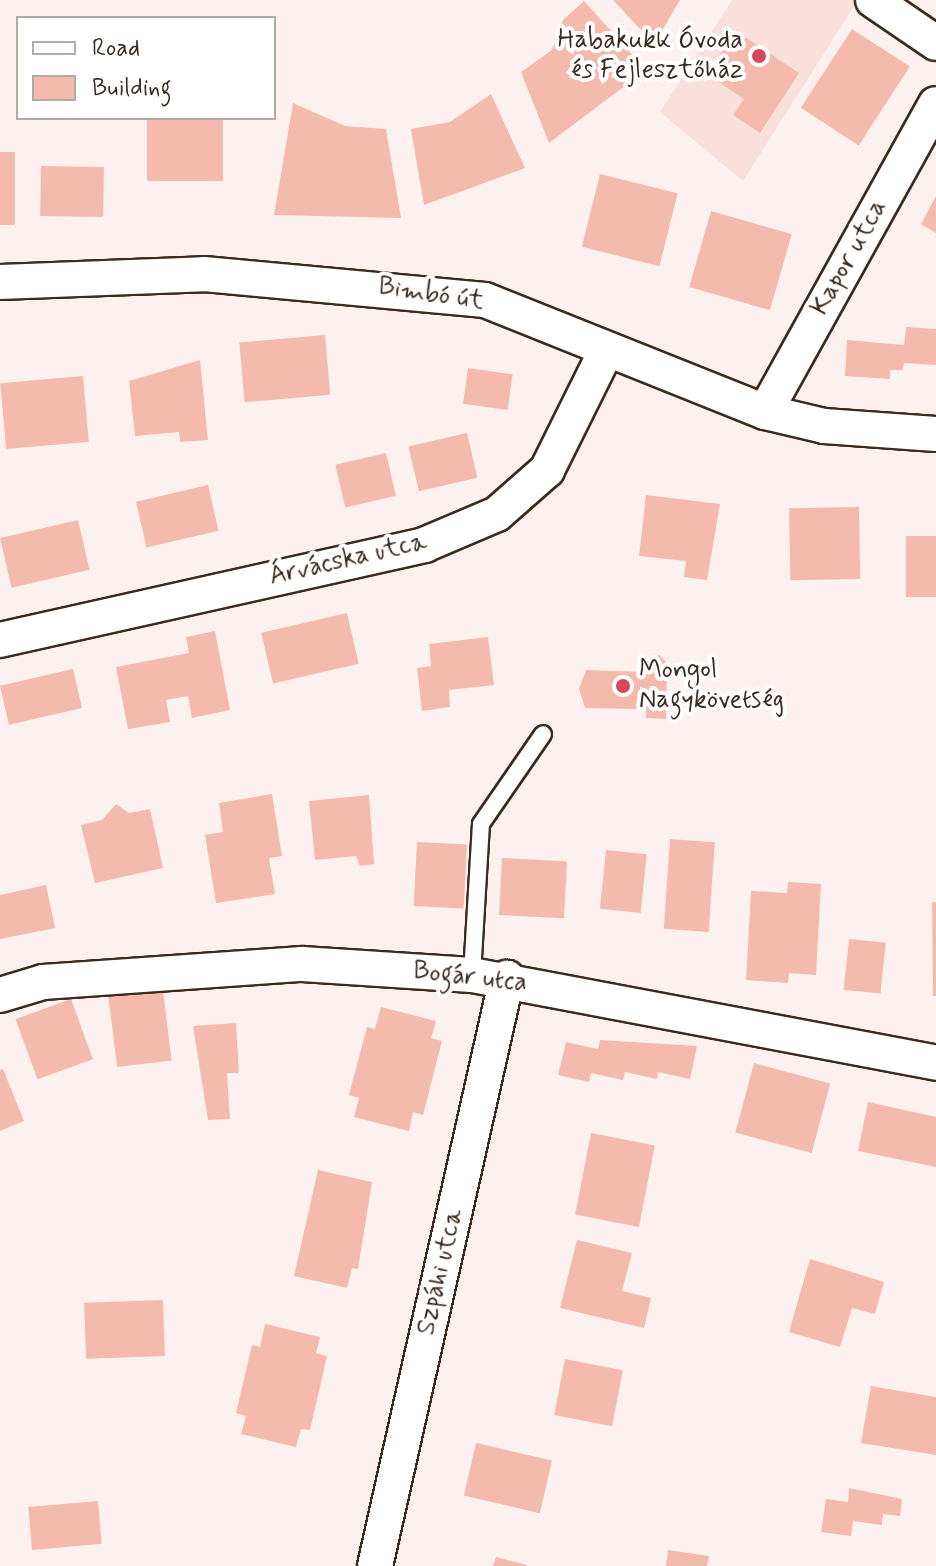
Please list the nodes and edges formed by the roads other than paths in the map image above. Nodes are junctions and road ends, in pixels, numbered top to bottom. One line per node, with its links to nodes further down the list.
1 (873, 0): 2 (street)
2 (936, 43)
3 (936, 104): 6 (street, Kapor utca)
4 (0, 282): 5 (street, Bimbó út)
5 (606, 351): 6 (street, Bimbó út); 8 (street, Árvácska utca)
6 (765, 412): 7 (street, Bimbó út)
7 (936, 434)
8 (0, 640)
9 (543, 734): 10 (lane)
10 (472, 975): 11 (street, Bogár utca); 12 (street, Bogár utca)
11 (507, 978): 13 (street, Bogár utca); 14 (street, Szpáhi utca)
12 (0, 995)
13 (936, 1063)
14 (375, 1566)

